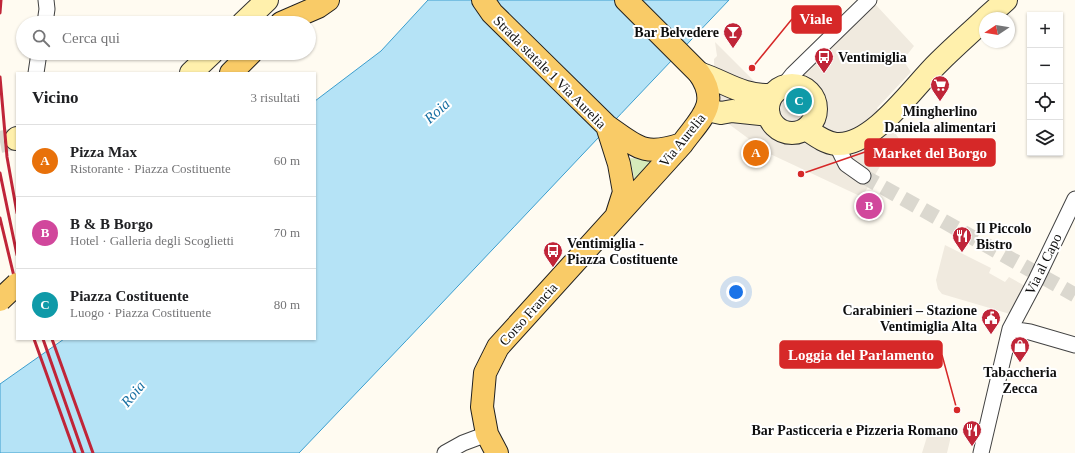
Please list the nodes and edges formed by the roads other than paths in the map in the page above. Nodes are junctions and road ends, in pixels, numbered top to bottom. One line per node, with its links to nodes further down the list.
1 (46, 0): 11 (street)
2 (267, 0): 12 (main road)
3 (304, 0): 13 (main road)
4 (328, 0): 14 (main road)
5 (473, 0): 9 (main road, Strada statale 1 Via Aurelia)
6 (626, 0): 19 (main road)
7 (869, 0): 23 (street)
8 (1006, 0): 10 (main road)
9 (487, 6): 25 (main road, Strada statale 1 Via Aurelia)
10 (993, 12)
11 (46, 16)
12 (250, 16)
13 (288, 16)
14 (297, 16)
15 (979, 25): 28 (main road)
16 (38, 60): 20 (street)
17 (205, 60): 21 (main road)
18 (244, 60): 22 (main road)
19 (692, 65): 23 (main road); 24 (main road, Via Aurelia)
20 (36, 72)
21 (192, 72)
22 (232, 72)
23 (774, 99): 24 (main road); 26 (main road); 26 (main road)
24 (707, 110): 27 (main road, Via Aurelia)
25 (607, 126): 27 (main road); 31 (main road, Strada statale 1 Via Aurelia)
26 (806, 129): 28 (main road)
27 (682, 144): 31 (main road, Via Aurelia)
28 (836, 144): 29 (street)
29 (863, 176)
30 (1075, 198): 34 (street, Via al Capo)
31 (617, 215): 36 (main road, Corso Francia)
32 (16, 285): 33 (main road, bridge)
33 (0, 300)
34 (1010, 329): 35 (street); 39 (street, Via al Capo)
35 (1075, 345)
36 (486, 434): 37 (street); 38 (main road, Corso Francia)
37 (445, 453)
38 (497, 453)
39 (981, 453)

